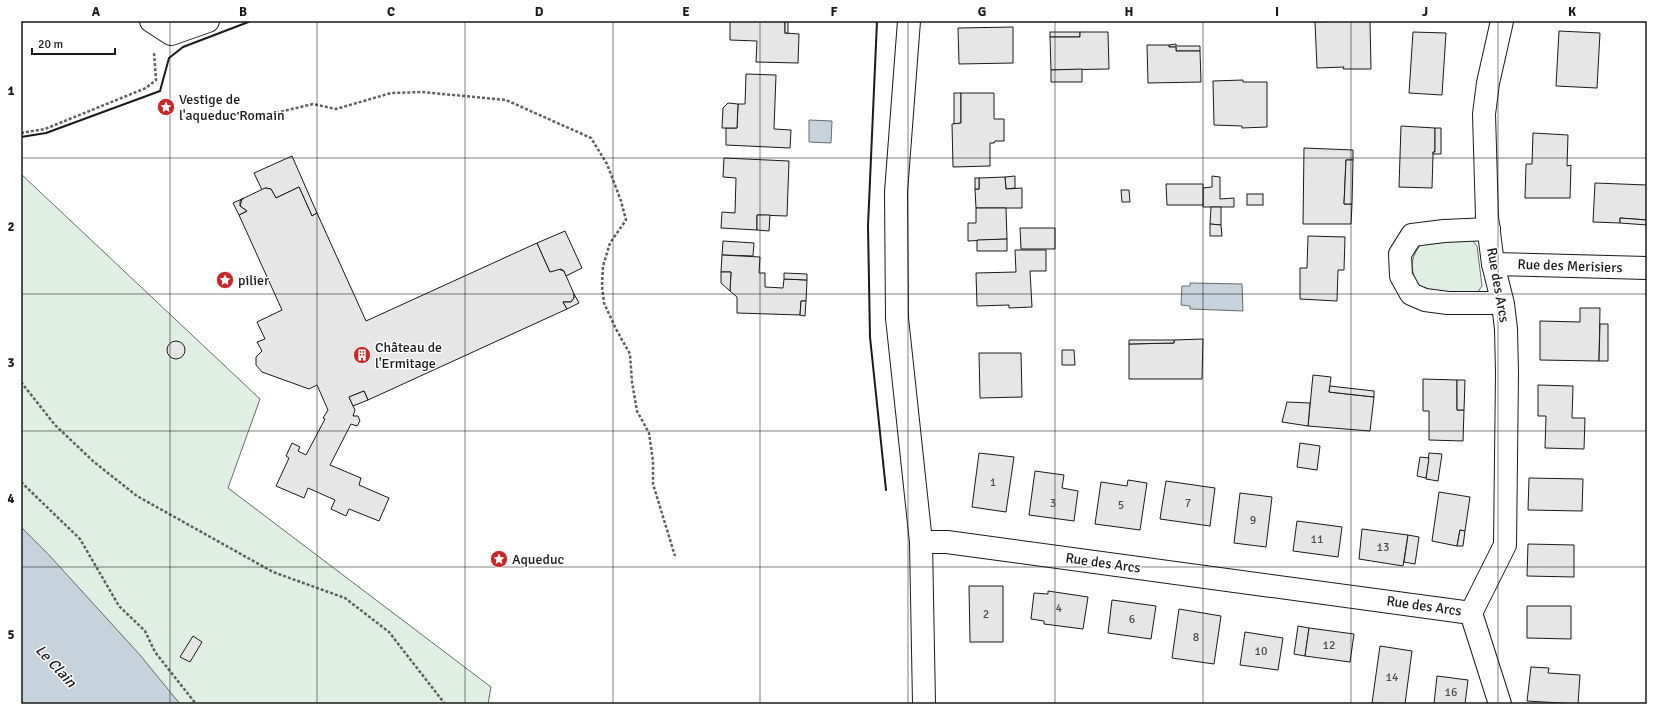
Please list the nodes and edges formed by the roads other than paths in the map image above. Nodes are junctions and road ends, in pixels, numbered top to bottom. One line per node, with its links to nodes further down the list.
1 (152, 21): 2 (street)
2 (208, 21)
3 (909, 21): 9 (street)
4 (1502, 21): 5 (street, Rue des Arcs)
5 (1489, 229): 6 (street, Rue des Arcs); 8 (street)
6 (1493, 264): 7 (street, Rue des Merisiers); 8 (street, Rue des Arcs)
7 (1647, 268)
8 (1502, 303): 10 (street, Rue des Arcs)
9 (921, 542): 10 (street, Rue des Arcs); 11 (street)
10 (1471, 613): 12 (street)
11 (924, 704)
12 (1500, 704)

